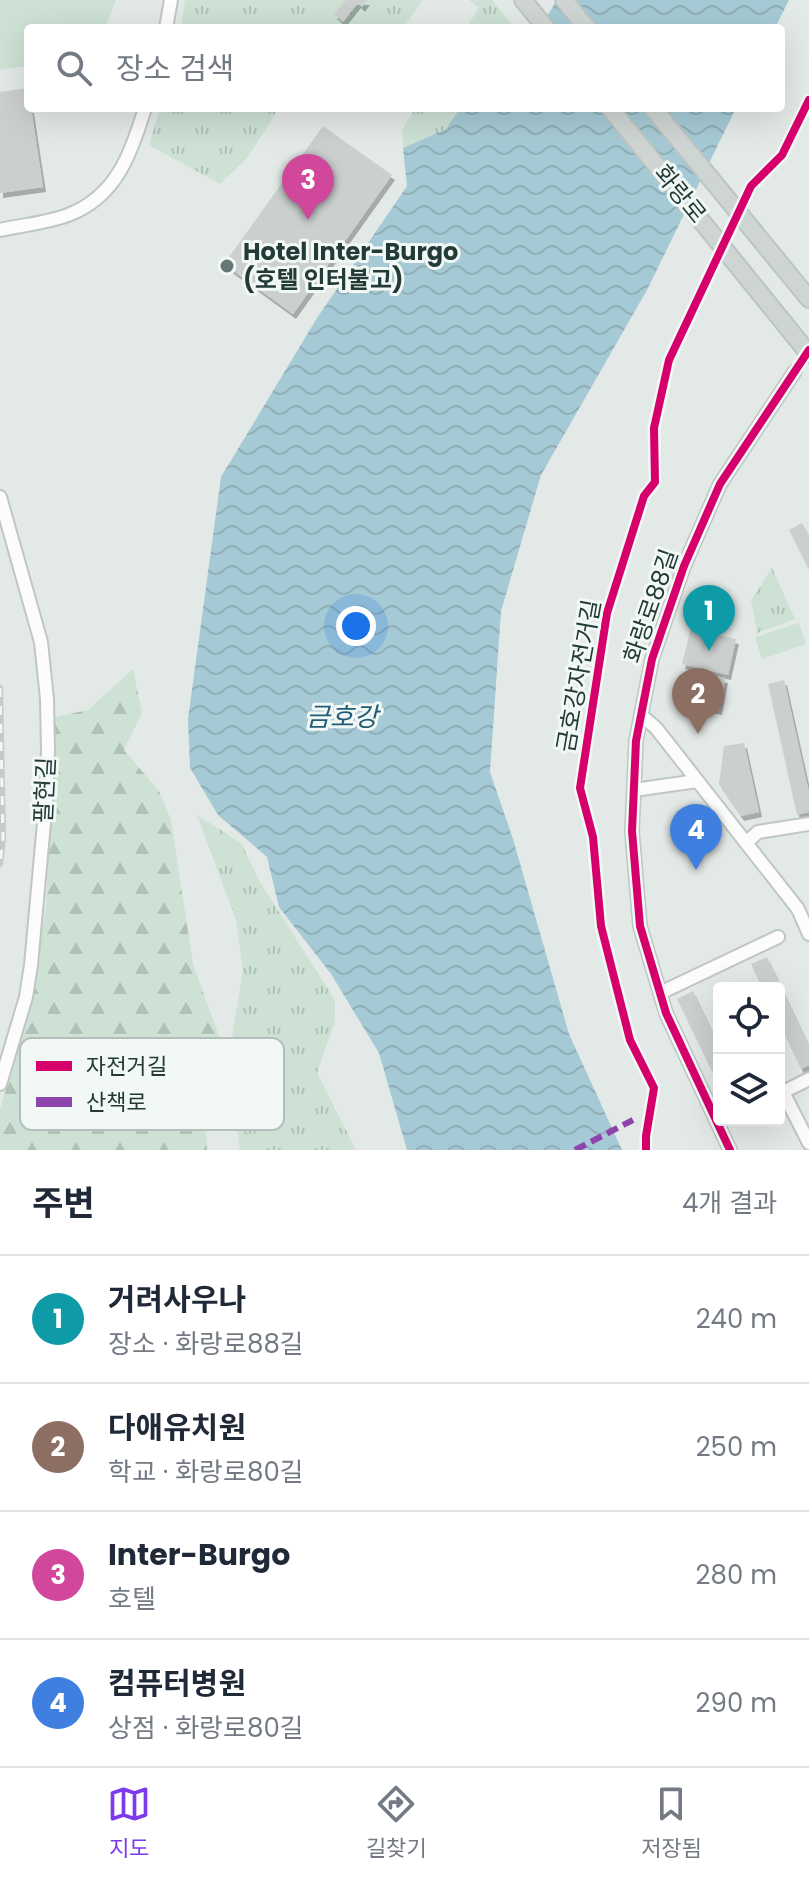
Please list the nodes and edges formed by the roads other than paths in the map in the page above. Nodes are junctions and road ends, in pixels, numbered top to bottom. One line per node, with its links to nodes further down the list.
1 (171, 0): 4 (street)
2 (564, 0): 6 (main road)
3 (526, 4): 5 (main road)
4 (167, 24)
5 (543, 24)
6 (584, 24)
7 (144, 112): 10 (street)
8 (613, 112): 12 (main road, 화랑로)
9 (656, 112): 11 (main road, 화랑로)
10 (0, 230)
11 (808, 297)
12 (809, 354)
13 (795, 371): 15 (street, 화랑로88길)
14 (0, 497): 24 (street, 팔현길)
15 (641, 715): 16 (street); 17 (street, 화랑로88길)
16 (699, 783): 17 (street); 19 (street)
17 (634, 790): 22 (street, 화랑로88길)
18 (809, 824): 19 (street)
19 (747, 842): 20 (street)
20 (809, 934)
21 (778, 937): 22 (street)
22 (660, 993): 27 (street, 화랑로88길)
23 (809, 1079): 25 (street)
24 (0, 1084)
25 (785, 1091)
26 (785, 1100): 28 (street)
27 (718, 1127): 29 (street, 화랑로88길)
28 (809, 1143)
29 (730, 1150)

